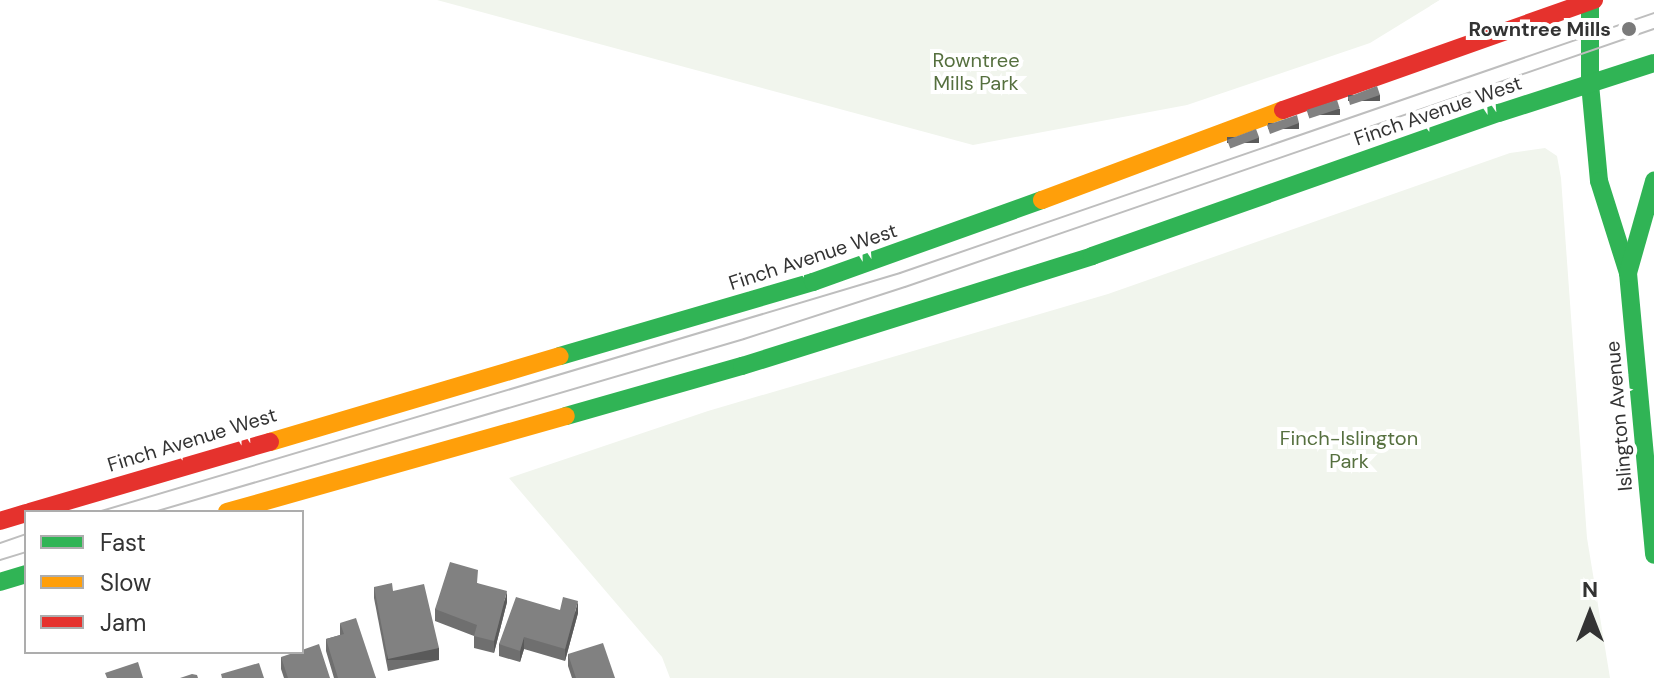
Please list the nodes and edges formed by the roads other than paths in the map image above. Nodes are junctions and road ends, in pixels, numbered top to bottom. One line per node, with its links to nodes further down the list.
1 (1592, 0): 3 (main road, Islington Avenue); 6 (main road, Finch Avenue West)
2 (1654, 63): 3 (main road, Finch Avenue West)
3 (1590, 84): 5 (main road, Islington Avenue); 7 (main road, Finch Avenue West)
4 (1654, 181): 5 (main road, Islington Avenue)
5 (1628, 273): 10 (main road, Islington Avenue)
6 (38, 510)
7 (234, 510)
8 (24, 514): 9 (main road, Finch Avenue West)
9 (0, 521)
10 (1654, 555)
11 (24, 575): 12 (main road)
12 (0, 582)

